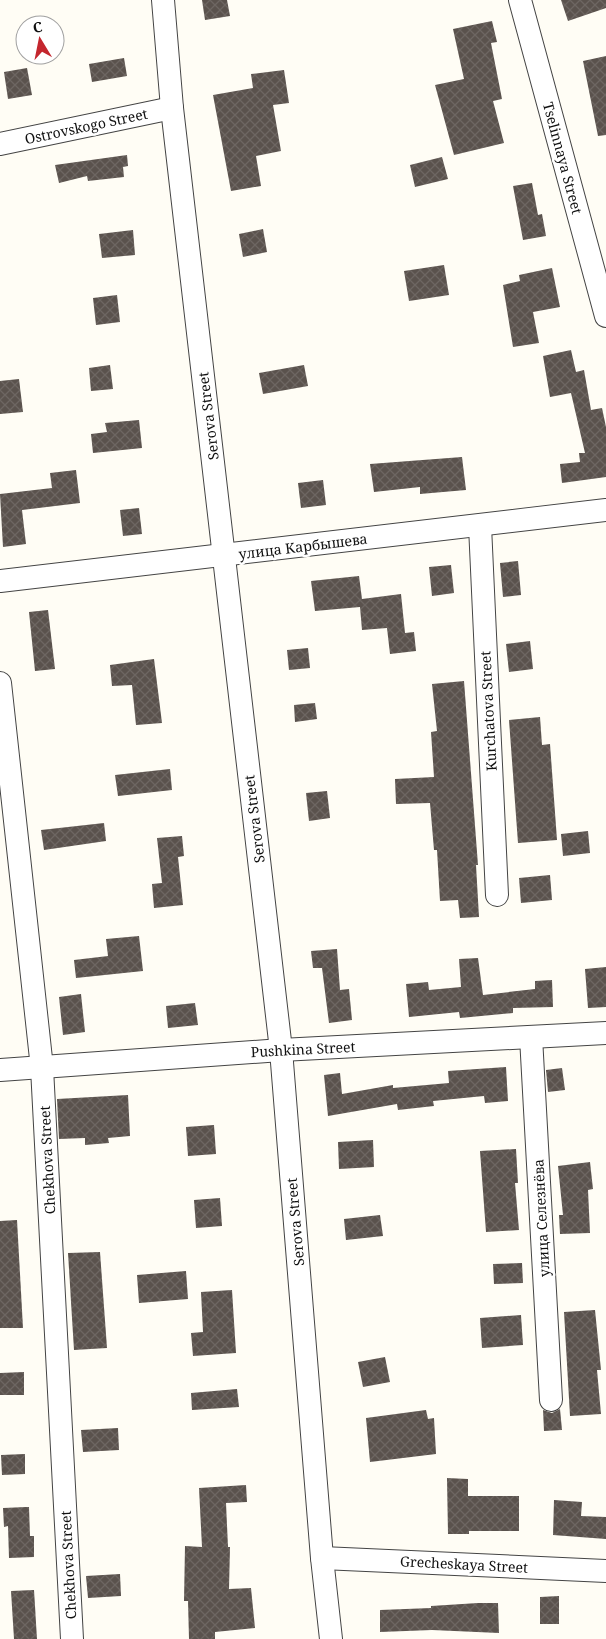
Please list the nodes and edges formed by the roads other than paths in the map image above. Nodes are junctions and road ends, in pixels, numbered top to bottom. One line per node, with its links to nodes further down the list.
1 (163, 0): 3 (street, Serova Street)
2 (520, 0): 5 (street, Tselinnaya Street)
3 (172, 108): 4 (street, Ostrovskogo Street); 8 (street, Serova Street)
4 (0, 144)
5 (606, 316)
6 (606, 510): 7 (street, улица Карбышева)
7 (480, 526): 8 (street, улица Карбышева); 11 (street, Kurchatova Street)
8 (224, 556): 9 (street, улица Карбышева); 14 (street, Serova Street)
9 (0, 581)
10 (0, 683): 15 (street, Chekhova Street)
11 (497, 895)
12 (606, 1033): 13 (street, Pushkina Street)
13 (531, 1037): 14 (street, Pushkina Street); 17 (street, улица Селезнёва)
14 (281, 1050): 15 (street, Pushkina Street); 18 (street, Serova Street)
15 (42, 1068): 16 (street, Pushkina Street); 20 (street, Chekhova Street)
16 (0, 1070)
17 (551, 1400)
18 (322, 1558): 19 (street, Grecheskaya Street); 21 (street, Serova Street)
19 (606, 1571)
20 (72, 1639)
21 (331, 1639)

